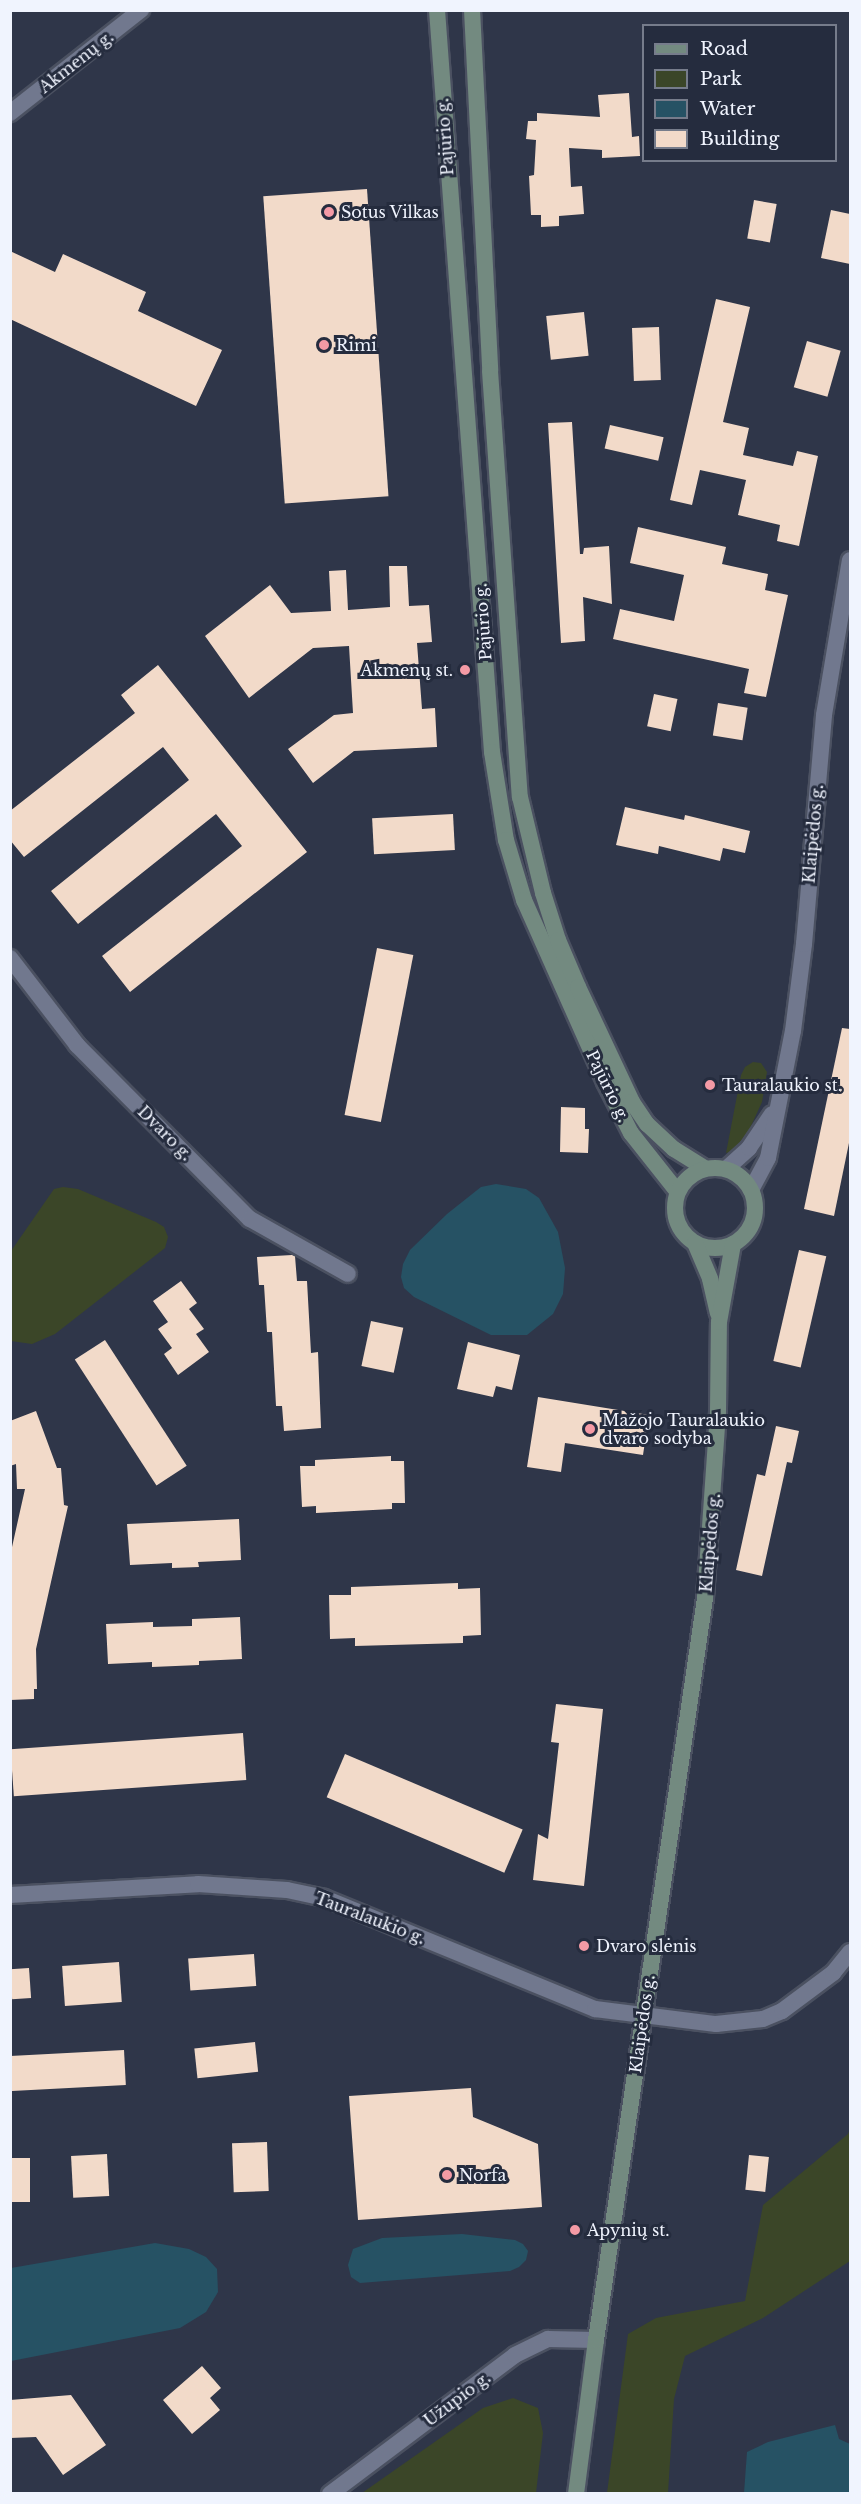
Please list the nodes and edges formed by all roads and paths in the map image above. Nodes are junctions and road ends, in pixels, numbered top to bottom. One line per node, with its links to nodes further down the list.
1 (141, 10): 4 (street, Akmenų g.)
2 (437, 10): 11 (main road, Pajūrio g.)
3 (472, 10): 8 (main road, Pajūrio g.)
4 (10, 113)
5 (850, 560): 7 (street, Klaipėdos g.)
6 (10, 958): 14 (street, Dvaro g.)
7 (776, 1108): 9 (street, Klaipėdos g.); 10 (street, Klaipėdos g.)
8 (705, 1168): 9 (main road, Pajūrio g.); 11 (main road)
9 (726, 1169): 10 (main road)
10 (751, 1190): 13 (main road)
11 (678, 1191): 12 (main road)
12 (694, 1243): 13 (main road); 15 (main road)
13 (733, 1244): 15 (main road)
14 (348, 1274)
15 (719, 1322): 18 (main road, Klaipėdos g.)
16 (10, 1895): 18 (street, Tauralaukio g.)
17 (850, 1952): 18 (street, Tauralaukio g.)
18 (643, 2017): 19 (main road, Klaipėdos g.)
19 (596, 2340): 20 (street, Užupio g.); 21 (main road, Klaipėdos g.)
20 (330, 2493)
21 (576, 2493)

